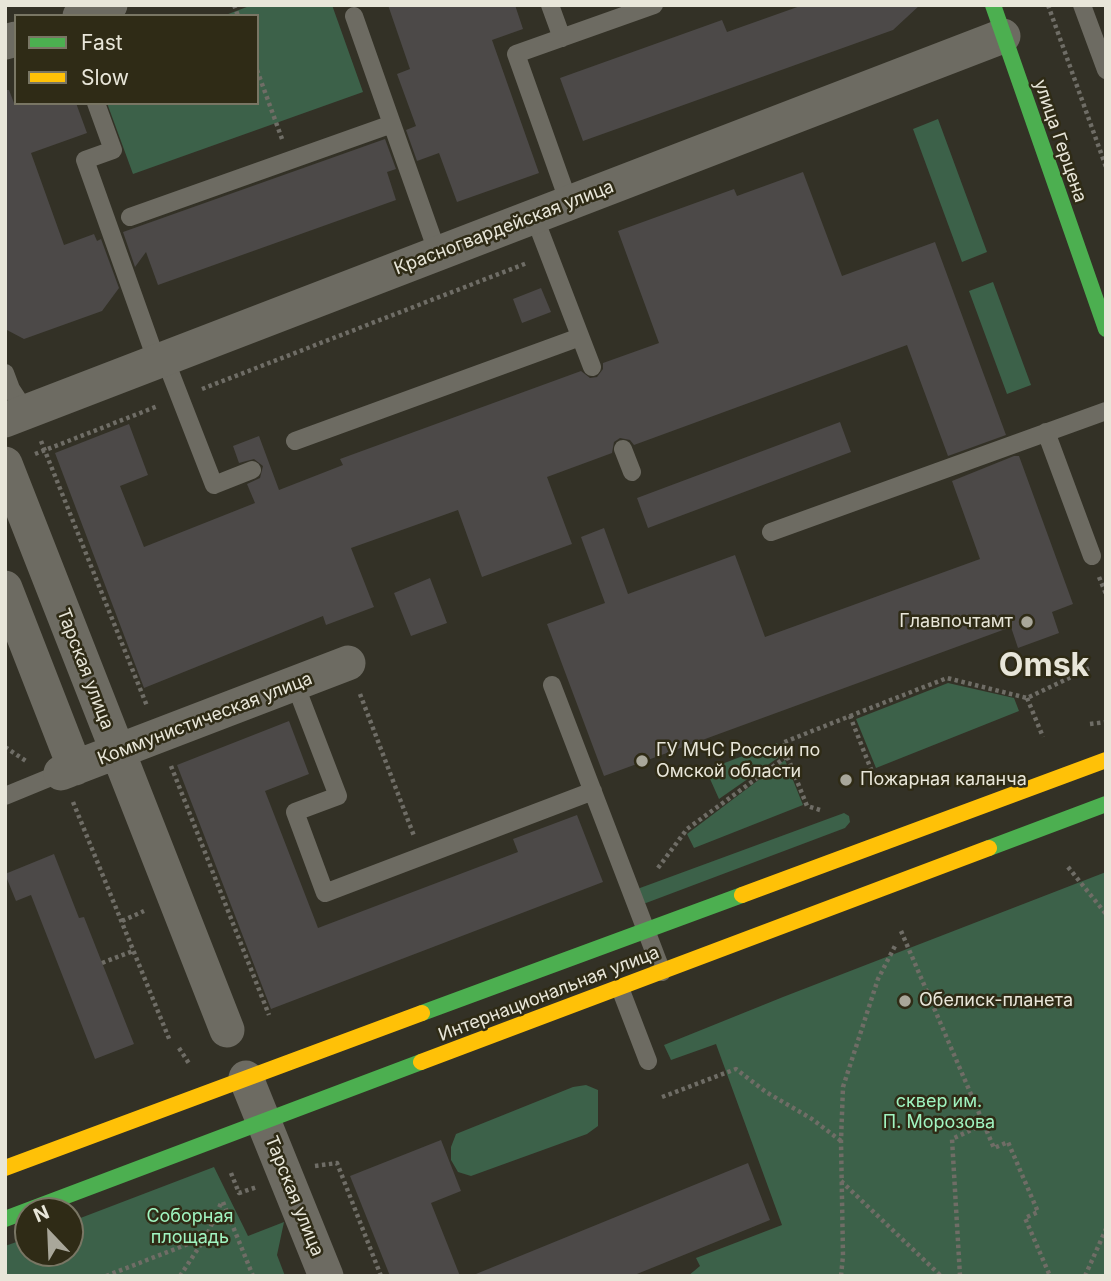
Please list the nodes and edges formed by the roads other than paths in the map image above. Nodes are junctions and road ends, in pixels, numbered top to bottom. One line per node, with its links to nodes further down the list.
1 (110, 5): 5 (street)
2 (550, 5): 8 (lane)
3 (654, 5): 8 (lane)
4 (1083, 5): 9 (lane)
5 (85, 14)
6 (354, 16): 11 (lane)
7 (998, 21): 12 (street, Красногвардейская улица); 16 (main road, улица Герцена)
8 (562, 38): 12 (lane)
9 (1106, 70)
10 (97, 105): 18 (lane)
11 (391, 124): 14 (lane); 15 (lane)
12 (569, 203): 13 (street, Красногвардейская улица)
13 (534, 216): 15 (street, Красногвардейская улица); 17 (lane)
14 (130, 217)
15 (438, 254): 18 (street, Красногвардейская улица)
16 (1106, 329)
17 (580, 337): 19 (lane); 24 (lane)
18 (161, 360): 22 (street, Красногвардейская улица); 27 (lane)
19 (592, 367)
20 (5, 373): 22 (lane)
21 (1106, 411): 23 (lane)
22 (15, 416)
23 (1046, 432): 29 (lane); 30 (lane)
24 (295, 441)
25 (623, 449): 28 (lane)
26 (5, 465): 35 (street, Тарская улица)
27 (253, 470)
28 (632, 472)
29 (771, 532)
30 (1092, 556)
31 (5, 588): 37 (street)
32 (348, 663): 33 (street, Коммунистическая улица)
33 (295, 684): 35 (street, Коммунистическая улица); 38 (lane)
34 (552, 685): 38 (lane)
35 (118, 752): 37 (street, Коммунистическая улица); 44 (street, Тарская улица)
36 (1106, 760): 41 (main road, Интернациональная улица)
37 (68, 771): 39 (lane)
38 (593, 791): 41 (lane)
39 (5, 796)
40 (1106, 804): 42 (main road, Интернациональная улица)
41 (647, 928): 42 (lane); 46 (main road, Интернациональная улица)
42 (662, 972): 43 (main road, Интернациональная улица)
43 (620, 988): 45 (lane); 47 (main road, Интернациональная улица)
44 (227, 1030)
45 (648, 1061)
46 (246, 1077): 47 (street, Тарская улица); 48 (main road, Интернациональная улица)
47 (263, 1123): 49 (main road, Интернациональная улица); 50 (street, Тарская улица)
48 (5, 1168)
49 (5, 1219)
50 (326, 1276)

